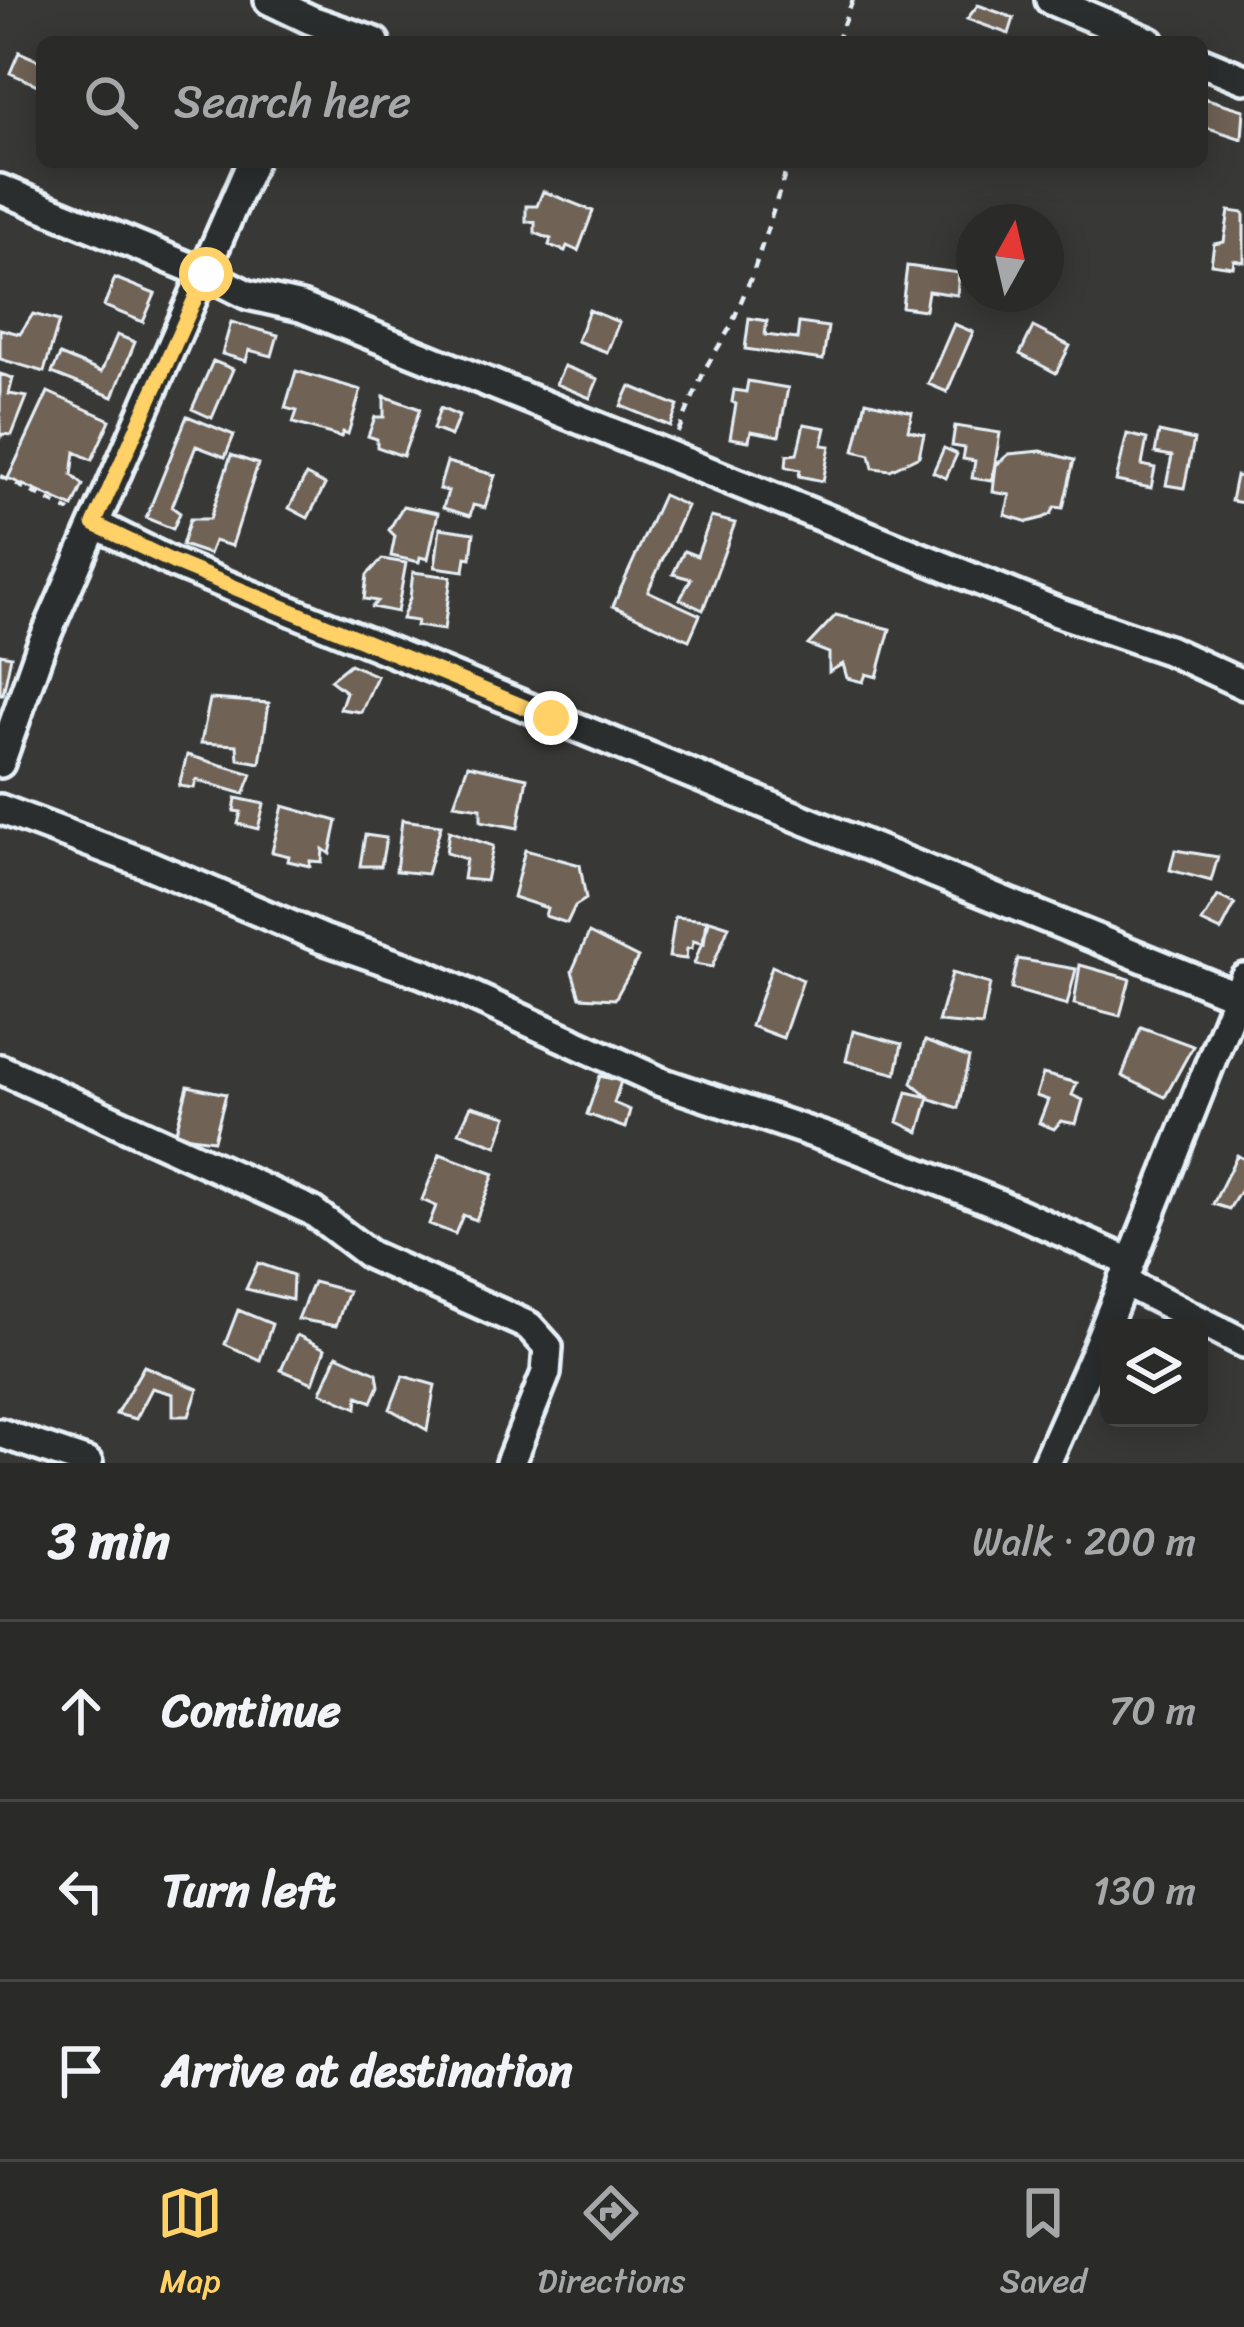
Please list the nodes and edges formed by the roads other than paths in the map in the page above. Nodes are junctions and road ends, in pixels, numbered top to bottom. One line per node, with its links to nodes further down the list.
1 (269, 0): 3 (street)
2 (1050, 0): 5 (street)
3 (311, 20): 4 (street)
4 (358, 36)
5 (1136, 36)
6 (1208, 64): 7 (street)
7 (1244, 79)
8 (250, 168): 10 (street)
9 (0, 189): 10 (street)
10 (206, 274): 11 (street); 12 (street)
11 (94, 524): 13 (street); 15 (street)
12 (1244, 685)
13 (0, 763)
14 (0, 809): 17 (street)
15 (1240, 987): 17 (street)
16 (0, 1069): 21 (street)
17 (1126, 1272): 18 (street); 22 (street)
18 (1244, 1343)
19 (0, 1433): 20 (street)
20 (88, 1463)
21 (510, 1463)
22 (1046, 1463)

